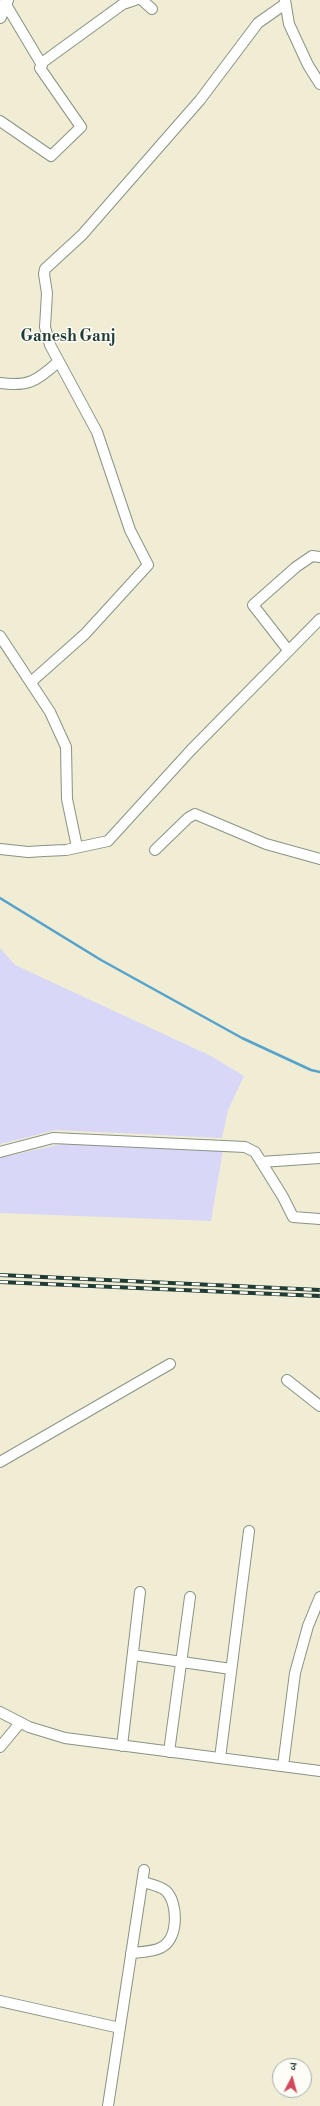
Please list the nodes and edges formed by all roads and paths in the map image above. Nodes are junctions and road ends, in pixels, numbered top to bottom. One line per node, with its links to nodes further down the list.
1 (135, 0): 7 (street)
2 (142, 0): 5 (street)
3 (6, 2): 6 (main road); 7 (street)
4 (285, 2): 8 (street); 10 (street)
5 (152, 9)
6 (0, 17)
7 (42, 65): 9 (street)
8 (320, 84)
9 (0, 121)
10 (58, 362): 11 (street); 16 (street)
11 (0, 383)
12 (320, 557): 15 (street)
13 (320, 619): 15 (street)
14 (0, 636): 16 (street)
15 (288, 650): 17 (street)
16 (31, 682): 17 (street)
17 (77, 848): 18 (street)
18 (0, 849)
19 (155, 850): 20 (street)
20 (319, 856)
21 (0, 1152): 23 (street)
22 (320, 1158): 23 (street)
23 (261, 1162): 24 (street)
24 (320, 1219)
25 (170, 1364): 28 (street)
26 (287, 1380): 27 (street)
27 (320, 1406)
28 (0, 1462)
29 (249, 1531): 35 (street)
30 (140, 1592): 33 (street)
31 (190, 1597): 34 (street)
32 (320, 1597): 42 (street)
33 (133, 1656): 34 (street); 38 (street)
34 (181, 1662): 35 (street); 40 (street)
35 (231, 1669): 41 (street)
36 (0, 1712): 37 (street)
37 (20, 1722): 38 (street); 39 (street)
38 (122, 1746): 40 (street)
39 (0, 1747)
40 (169, 1752): 41 (street)
41 (220, 1758): 42 (street)
42 (283, 1766): 43 (street)
43 (320, 1771)
44 (144, 1870): 45 (street)
45 (143, 1882): 46 (street); 46 (street)
46 (132, 1953): 48 (street)
47 (0, 2001): 48 (street)
48 (120, 2028): 49 (street)
49 (108, 2106)

